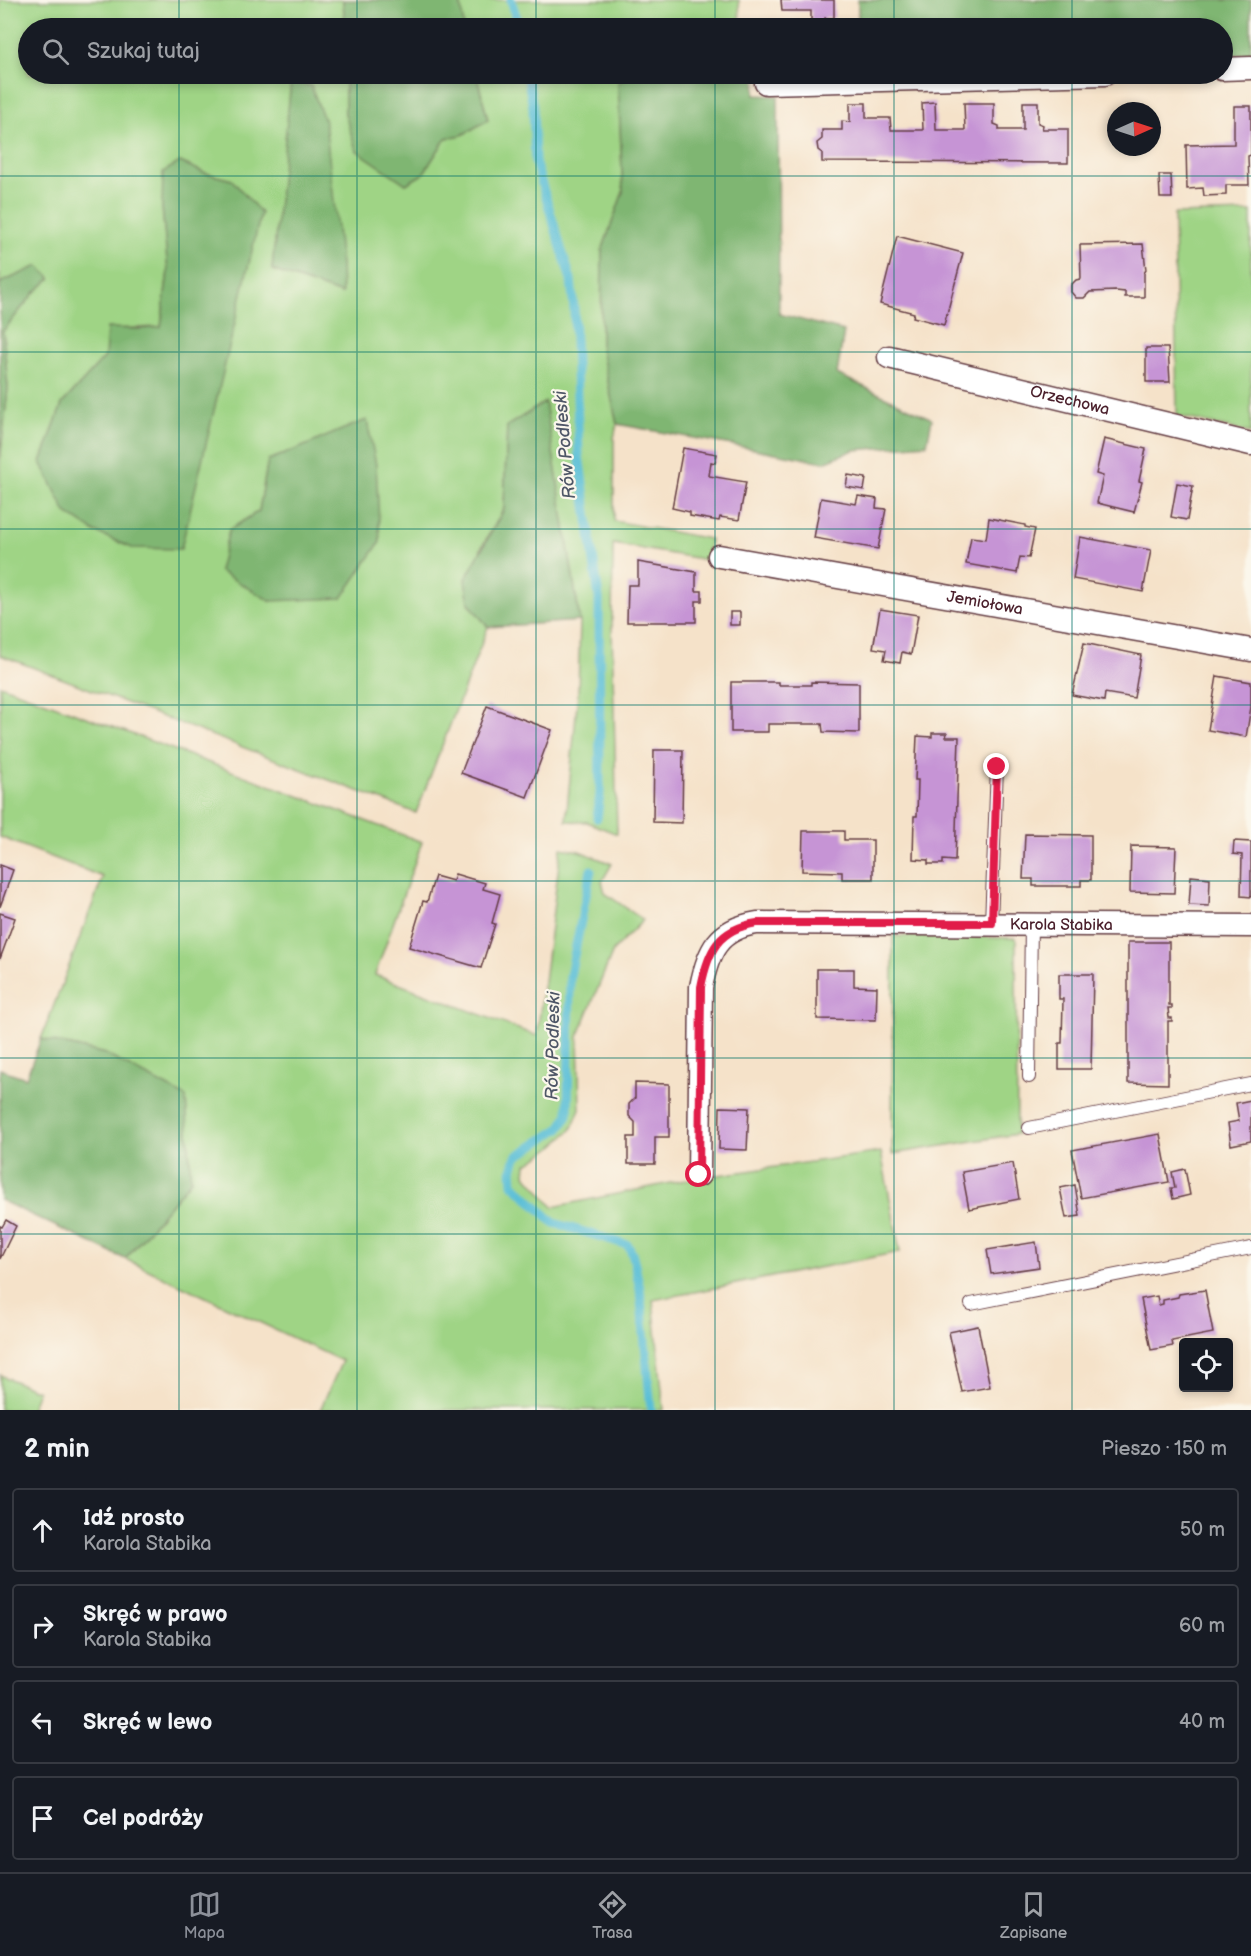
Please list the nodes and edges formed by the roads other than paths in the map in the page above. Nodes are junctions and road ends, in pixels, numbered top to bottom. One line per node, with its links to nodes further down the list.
1 (1251, 68): 2 (street)
2 (1233, 69)
3 (889, 357): 4 (street, Orzechowa)
4 (1251, 444)
5 (719, 556): 6 (street, Jemiołowa)
6 (1251, 650)
7 (997, 767): 8 (lane)
8 (992, 923): 9 (street, Karola Stabika); 14 (street, Karola Stabika)
9 (1031, 924): 10 (street, Karola Stabika); 11 (lane)
10 (1251, 926)
11 (1029, 1077)
12 (1251, 1084): 13 (lane)
13 (1029, 1128)
14 (699, 1175)
15 (1251, 1248): 16 (lane)
16 (971, 1304)

